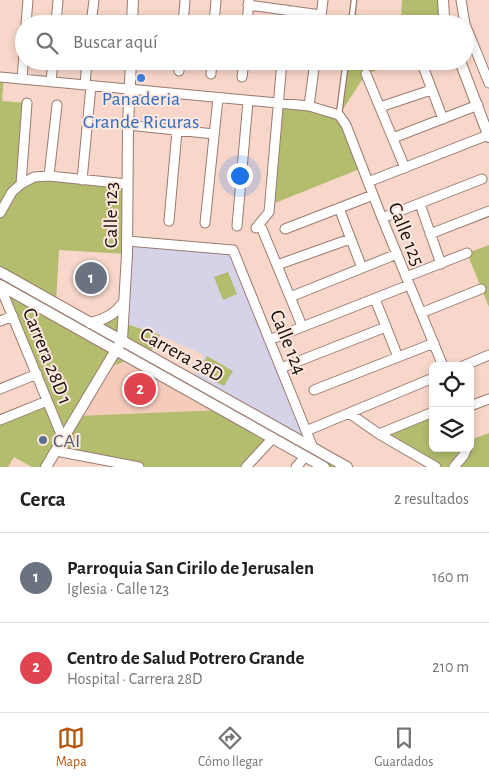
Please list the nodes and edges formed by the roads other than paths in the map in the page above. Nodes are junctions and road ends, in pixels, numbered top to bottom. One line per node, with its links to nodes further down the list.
1 (28, 0): 14 (street)
2 (58, 0): 15 (street)
3 (94, 0): 16 (street)
4 (133, 0): 17 (street)
5 (185, 0): 18 (street)
6 (206, 0): 7 (street)
7 (216, 0): 19 (street)
8 (323, 0): 23 (street)
9 (354, 0): 24 (lane)
10 (443, 0): 25 (street)
11 (461, 0): 26 (street)
12 (248, 2): 13 (street); 20 (street)
13 (287, 10): 21 (street); 22 (street)
14 (27, 15)
15 (57, 15)
16 (93, 15)
17 (132, 15)
18 (184, 15)
19 (215, 15)
20 (247, 15)
21 (287, 15)
22 (305, 15)
23 (321, 15)
24 (352, 15)
25 (444, 15)
26 (464, 15)
27 (474, 46): 45 (street)
28 (23, 70): 43 (street)
29 (53, 70): 44 (street)
30 (87, 70): 46 (street)
31 (131, 70): 47 (street, Calle 123)
32 (211, 70): 39 (street)
33 (243, 70): 42 (street)
34 (281, 70): 52 (street)
35 (314, 70): 55 (street)
36 (345, 70): 57 (lane)
37 (424, 70): 48 (street)
38 (464, 70): 53 (street)
39 (210, 74)
40 (366, 74): 56 (street)
41 (0, 77): 43 (street)
42 (242, 77)
43 (22, 80): 44 (street)
44 (52, 82): 46 (street)
45 (489, 83)
46 (88, 86): 47 (street); 67 (street)
47 (130, 90): 49 (street); 59 (street, Calle 123)
48 (431, 90): 56 (street); 58 (street)
49 (218, 98): 50 (street); 61 (street)
50 (248, 100): 52 (street); 79 (street)
51 (26, 103): 69 (street)
52 (277, 103): 55 (street); 87 (street)
53 (478, 105): 58 (street); 62 (street)
54 (57, 106): 65 (street)
55 (309, 106): 57 (street)
56 (380, 107): 63 (street)
57 (339, 115): 68 (street, Calle 125)
58 (443, 119): 63 (street)
59 (128, 125): 60 (street); 70 (street, Calle 123)
60 (177, 130): 61 (street); 77 (street)
61 (214, 134): 78 (street)
62 (489, 136): 64 (street)
63 (393, 138): 64 (street)
64 (405, 168): 68 (street)
65 (48, 176): 67 (street); 69 (street)
66 (482, 179): 72 (street)
67 (82, 180): 70 (street)
68 (368, 182): 71 (street, Calle 125)
69 (21, 184): 75 (street)
70 (127, 184): 83 (street, Calle 123)
71 (373, 195): 73 (street); 76 (street, Calle 125)
72 (420, 204): 76 (street); 81 (street)
73 (339, 208): 80 (street); 82 (street)
74 (489, 211): 81 (street)
75 (0, 213)
76 (382, 218): 85 (street, Calle 125)
77 (169, 221)
78 (205, 223)
79 (237, 226)
80 (285, 229)
81 (430, 234): 86 (street)
82 (350, 239): 87 (street); 88 (street)
83 (127, 241): 95 (street, Calle 123); 103 (street, Calle 124)
84 (467, 253): 86 (street)
85 (397, 254): 88 (street); 90 (street, Calle 125)
86 (441, 264): 90 (street)
87 (277, 265): 93 (street)
88 (362, 268): 93 (street)
89 (0, 272): 99 (street, Carrera 28D)
90 (408, 281): 94 (street); 96 (street, Calle 125)
91 (0, 285): 97 (street, Carrera 28D 1); 105 (street, Carrera 28D)
92 (482, 289): 96 (street)
93 (290, 297): 100 (street)
94 (375, 299): 100 (street); 101 (street)
95 (124, 302): 99 (street); 102 (street, Calle 123)
96 (421, 314): 104 (street, Calle 125)
97 (13, 316): 98 (street); 111 (street, Carrera 28D 1)
98 (0, 321)
99 (90, 323): 102 (street, Carrera 28D)
100 (302, 326): 103 (street)
101 (386, 328): 107 (street); 110 (street)
102 (122, 340): 105 (street, Calle 123); 125 (street, Carrera 28D)
103 (269, 340): 110 (street, Calle 124)
104 (434, 343): 107 (street); 108 (street, Calle 125)
105 (117, 350): 123 (street, Carrera 28D); 124 (street, Calle 123)
106 (489, 355): 109 (street)
107 (398, 357): 114 (street)
108 (441, 362)
109 (472, 362)
110 (281, 368): 121 (street, Calle 124)
111 (36, 374): 113 (street); 116 (street, Carrera 28D 1)
112 (429, 380): 118 (street)
113 (1, 386)
114 (314, 390)
115 (489, 398): 117 (street)
116 (47, 401): 120 (street); 124 (street, Carrera 28D 1)
117 (474, 404)
118 (349, 413): 121 (street); 122 (street)
119 (429, 414): 122 (street)
120 (0, 420)
121 (306, 430): 125 (street, Calle 124)
122 (379, 434): 135 (street)
123 (274, 438): 128 (street, Carrera 28D); 131 (street)
124 (63, 439): 126 (street, Calle 123)
125 (313, 448): 134 (street, Carrera 28D)
126 (56, 451): 129 (street, Calle 123); 130 (street)
127 (465, 452): 136 (street)
128 (305, 457): 132 (street); 133 (street, Carrera 28D)
129 (46, 467)
130 (137, 467)
131 (246, 467)
132 (296, 467)
133 (324, 467)
134 (347, 467)
135 (436, 467)
136 (454, 467)

